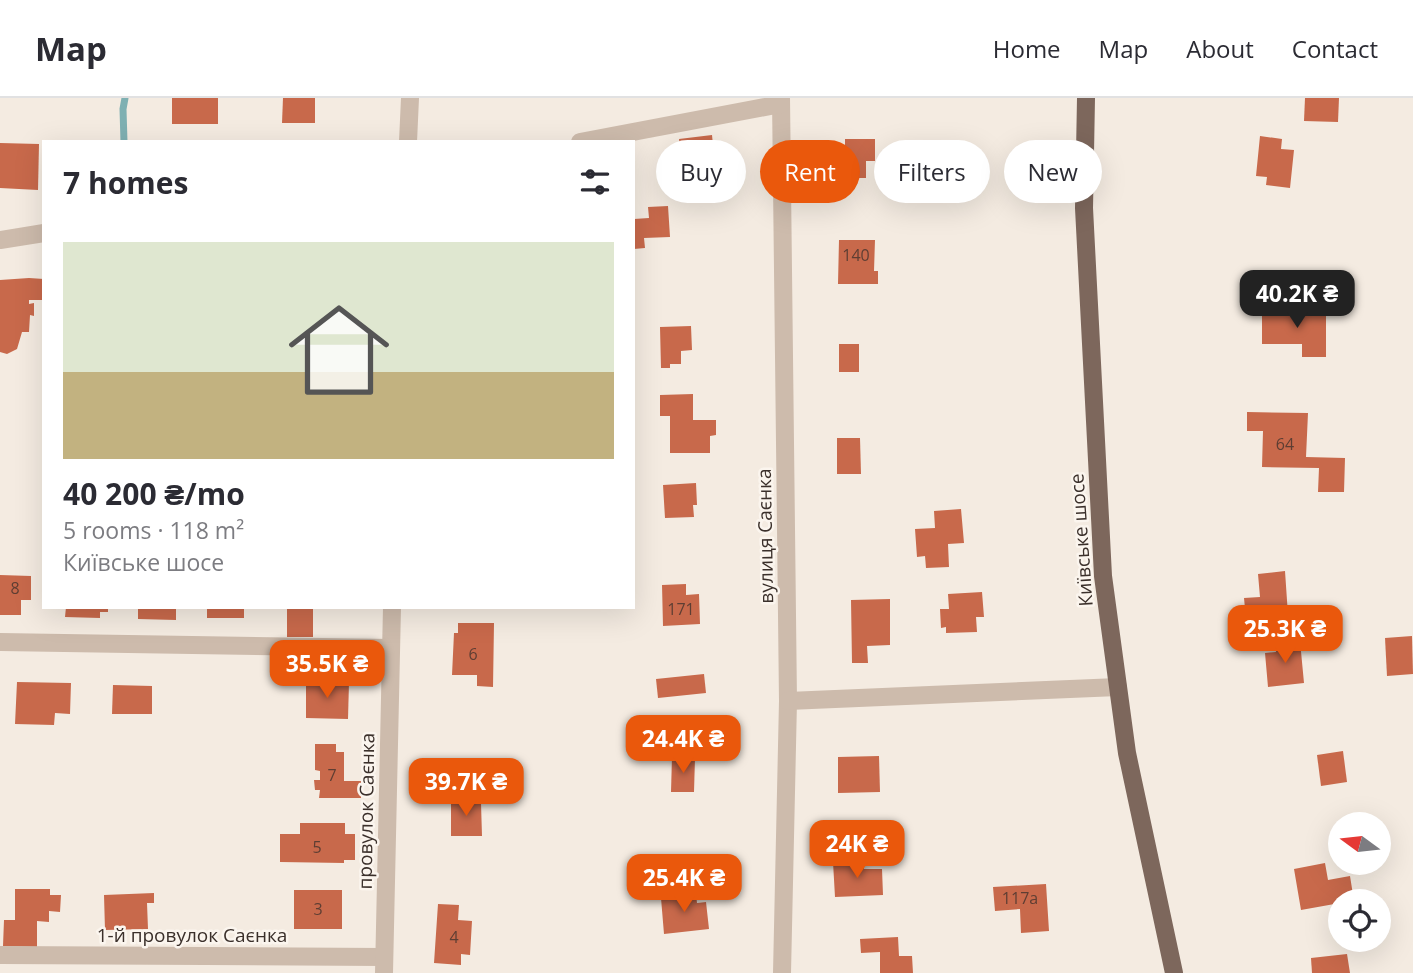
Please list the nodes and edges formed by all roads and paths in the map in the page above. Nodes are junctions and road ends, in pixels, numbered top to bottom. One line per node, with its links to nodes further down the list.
1 (410, 98): 4 (street)
2 (1086, 98): 11 (main road, Київське шосе)
3 (781, 101): 5 (street); 12 (street, вулиця Саєнка)
4 (408, 140)
5 (590, 140)
6 (42, 233): 7 (street)
7 (0, 240)
8 (392, 609): 10 (street, провулок Саєнка)
9 (0, 642): 10 (street)
10 (391, 648): 14 (street, провулок Саєнка)
11 (1118, 687): 12 (street); 16 (main road, Київське шосе)
12 (788, 701): 15 (street, вулиця Саєнка)
13 (0, 955): 14 (street, 1-й провулок Саєнка)
14 (384, 965)
15 (782, 973)
16 (1174, 973)

